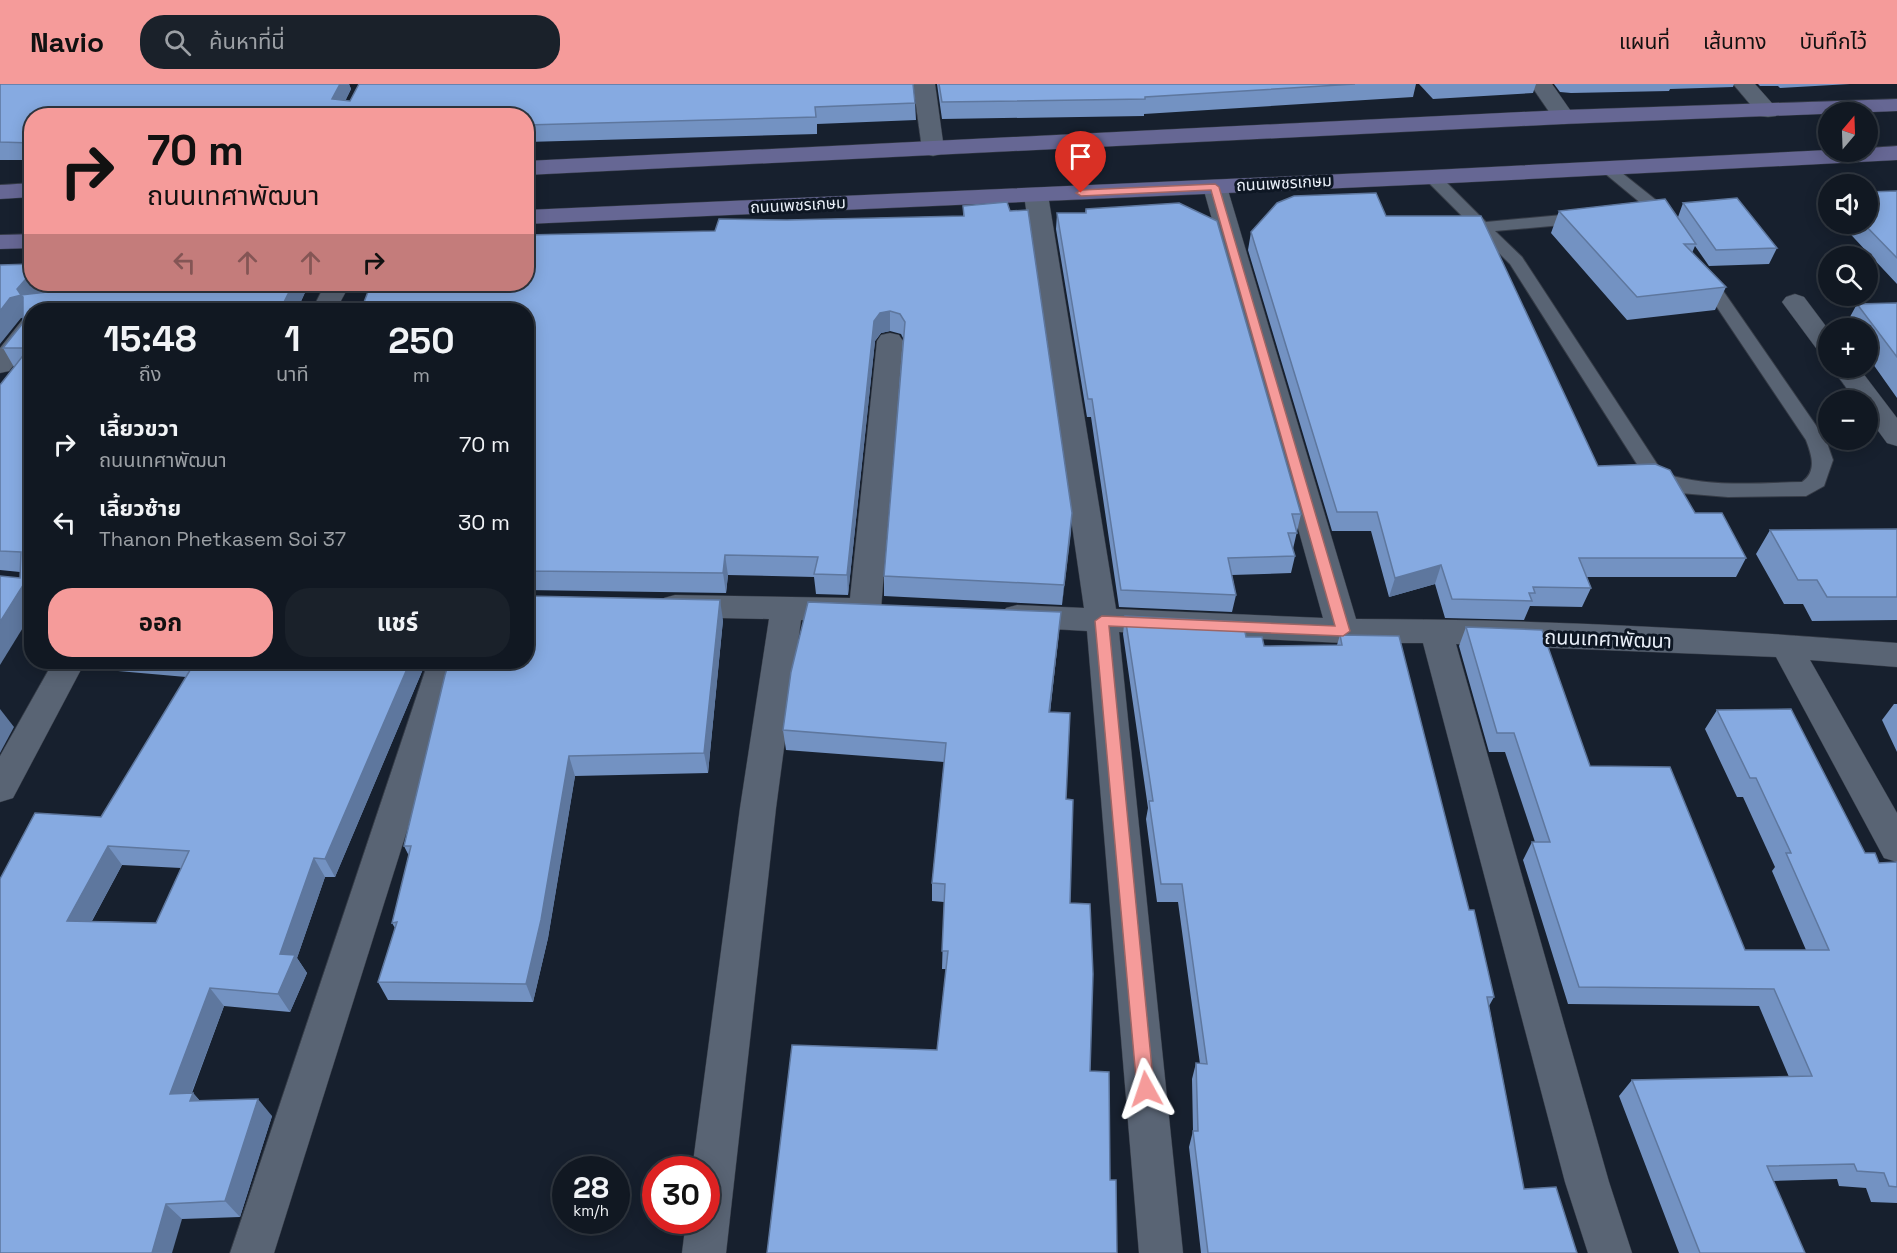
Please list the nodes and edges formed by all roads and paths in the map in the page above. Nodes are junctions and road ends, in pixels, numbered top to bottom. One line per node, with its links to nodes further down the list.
1 (924, 84): 7 (street)
2 (1541, 84): 6 (street)
3 (1744, 84): 5 (street)
4 (1897, 105): 5 (main road, ถนนเพชรเกษม)
5 (1768, 111): 6 (main road, ถนนเพชรเกษม)
6 (1564, 117): 7 (main road, ถนนเพชรเกษม)
7 (933, 149): 13 (main road, ถนนเพชรเกษม)
8 (1897, 153): 9 (main road, ถนนเพชรเกษม)
9 (1607, 168): 11 (main road, ถนนเพชรเกษม); 17 (lane)
10 (534, 169): 13 (main road, ถนนเพชรเกษม)
11 (1432, 177): 12 (main road, ถนนเพชรเกษม); 21 (lane)
12 (1215, 187): 16 (main road, ถนนเพชรเกษม); 37 (street)
13 (636, 188): 16 (main road, ถนนเพชรเกษม); 19 (main road, ถนนเพชรเกษม)
14 (24, 190): 15 (main road)
15 (0, 192)
16 (1036, 195): 36 (street)
17 (1660, 211): 18 (lane); 22 (lane)
18 (1636, 213)
19 (534, 215)
20 (1600, 217): 21 (lane)
21 (1481, 227): 25 (lane)
22 (1680, 240)
23 (24, 241): 24 (main road)
24 (0, 242)
25 (1693, 259)
26 (1795, 302): 27 (street)
27 (1818, 333)
28 (24, 335): 30 (street)
29 (890, 341): 34 (street)
30 (0, 365)
31 (1853, 378): 32 (street)
32 (1897, 437)
33 (645, 606): 34 (street)
34 (787, 608): 46 (street)
35 (984, 615): 36 (street, ถนนเทศาพัฒนา)
36 (1102, 621): 37 (street, ถนนเทศาพัฒนา); 47 (street)
37 (1343, 631): 38 (street, ถนนเทศาพัฒนา)
38 (1436, 631): 39 (street, ถนนเทศาพัฒนา); 48 (street)
39 (1786, 646): 40 (street, ถนนเทศาพัฒนา); 44 (street)
40 (1897, 655)
41 (65, 669): 43 (street)
42 (442, 669): 45 (street)
43 (0, 788)
44 (1897, 847)
45 (252, 1253)
46 (704, 1253)
47 (1161, 1253)
48 (1610, 1253)

